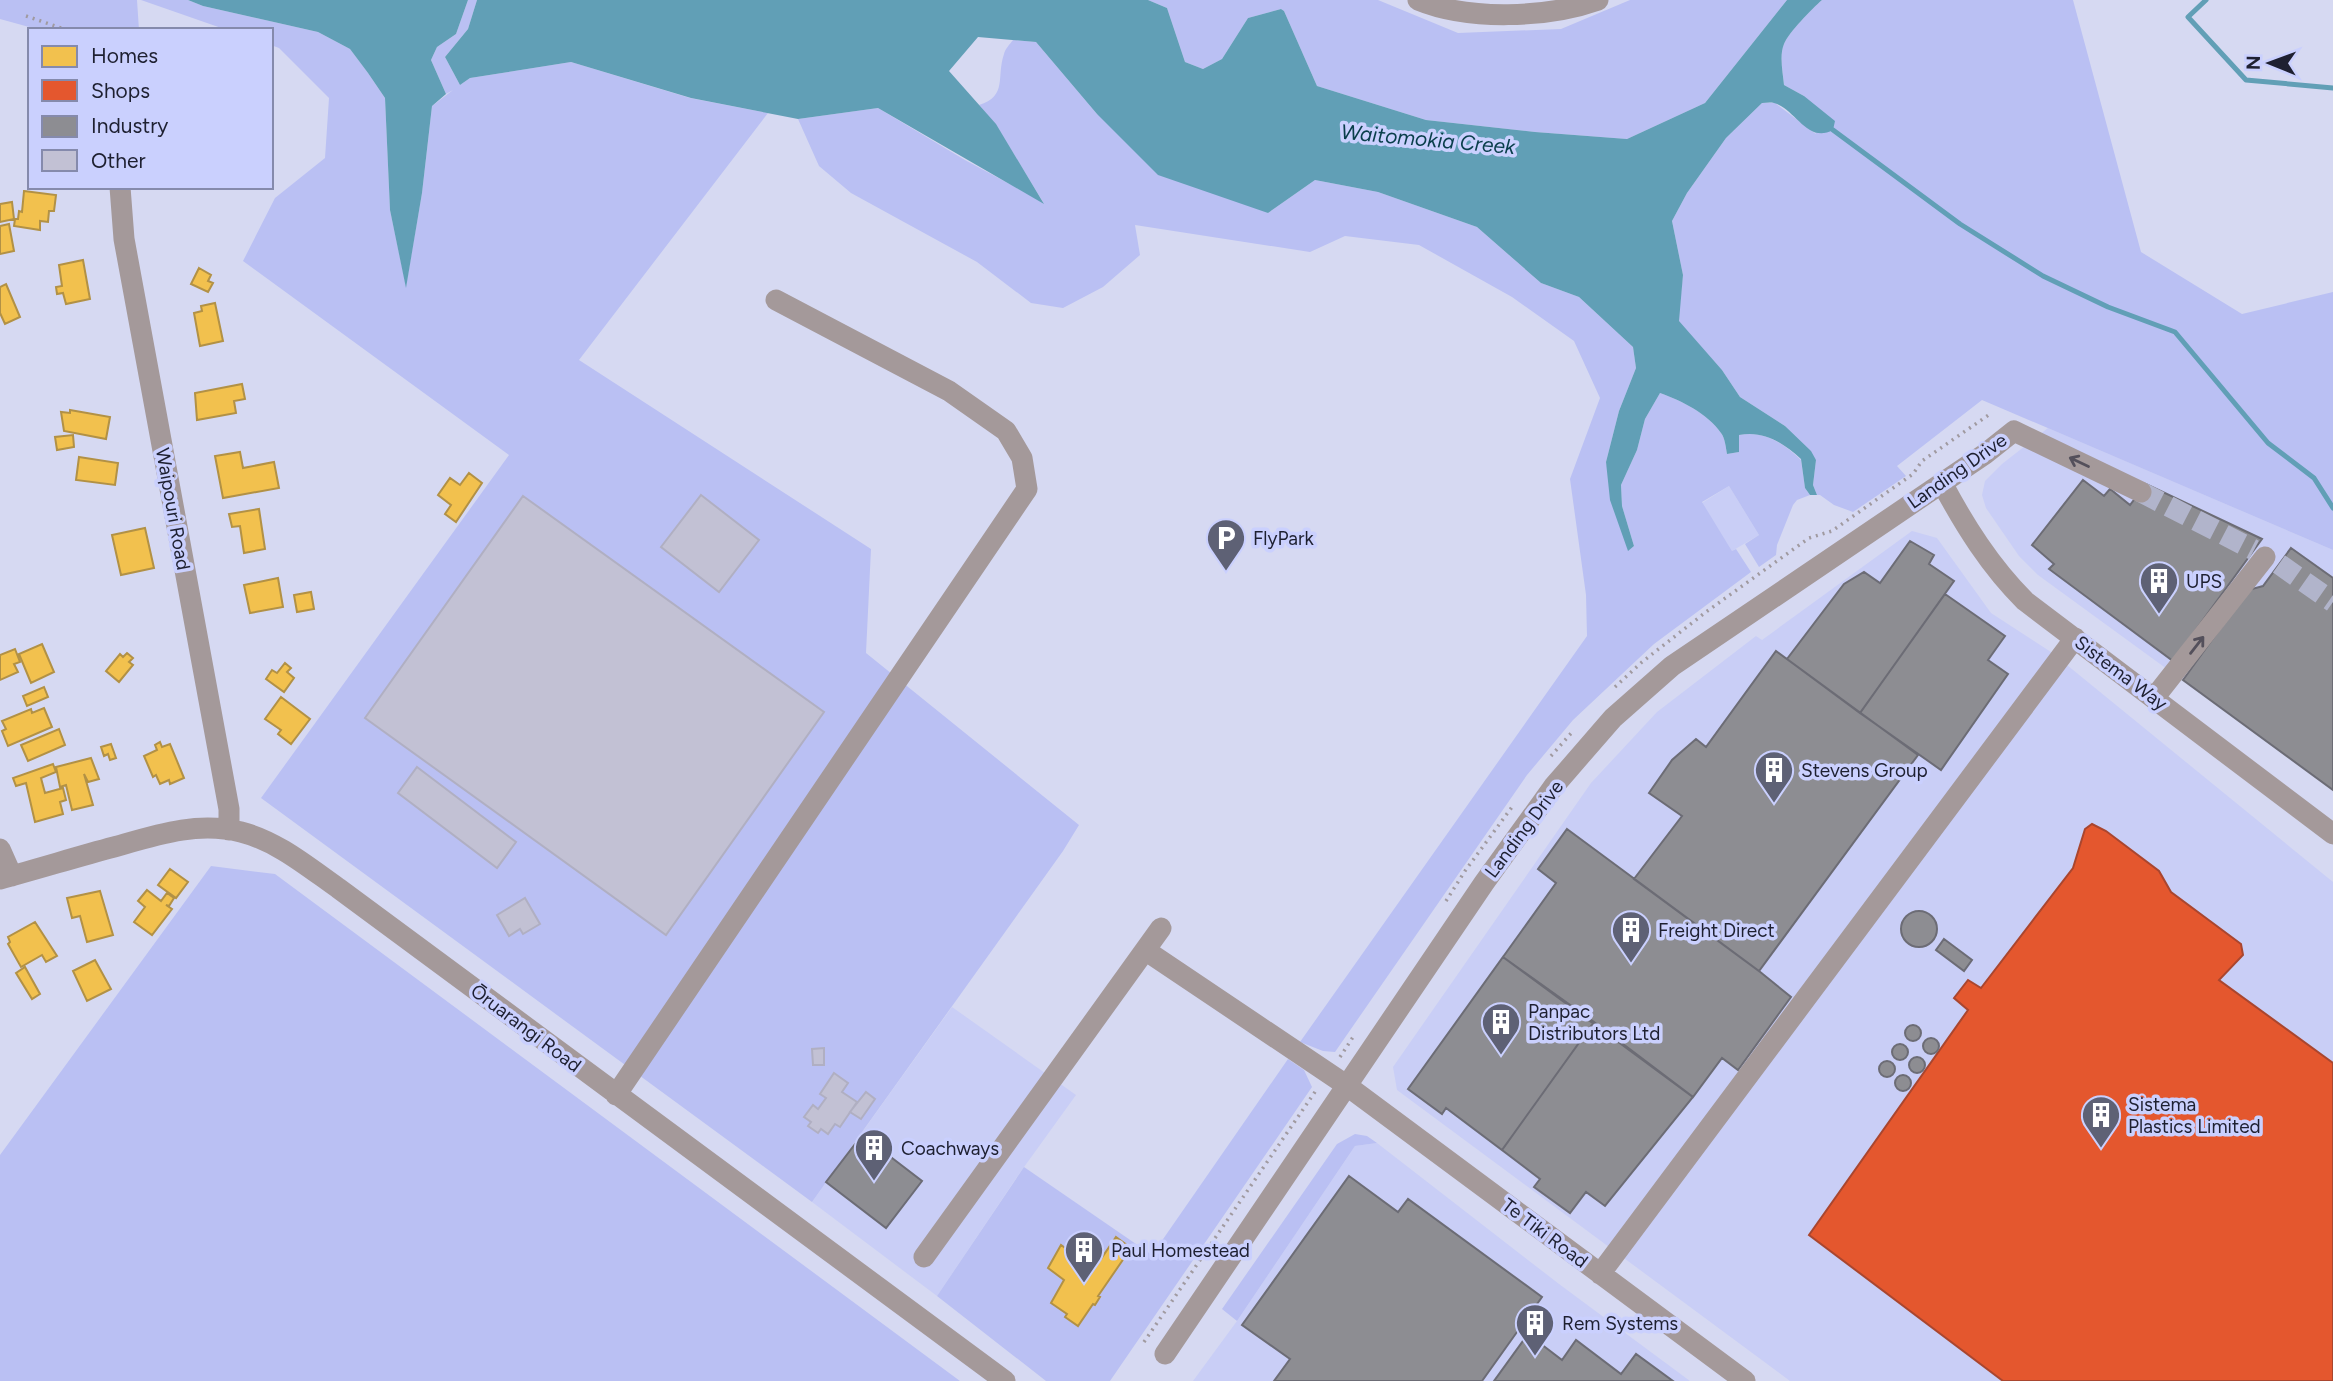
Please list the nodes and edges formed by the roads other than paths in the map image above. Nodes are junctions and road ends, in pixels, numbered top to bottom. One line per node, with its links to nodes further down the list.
1 (1598, 0): 2 (street)
2 (1421, 1)
3 (120, 189): 10 (street, Waipouri Road)
4 (775, 300): 17 (street)
5 (1942, 483): 6 (street, Landing Drive, one-way to 5); 8 (street, Sistema Way); 16 (street, Landing Drive)
6 (2141, 492)
7 (2266, 557): 9 (street, one-way to 7)
8 (2075, 638): 9 (street, Sistema Way); 19 (street)
9 (2154, 698): 11 (street, Sistema Way)
10 (229, 830): 13 (street, Ōruarangi Road); 17 (street, Ōruarangi Road)
11 (2333, 834)
12 (0, 849): 13 (street)
13 (6, 878)
14 (1161, 928): 15 (street)
15 (1145, 950): 16 (street, Te Tiki Road); 18 (street)
16 (1346, 1085): 19 (street, Te Tiki Road); 20 (street, Landing Drive)
17 (616, 1095): 21 (street, Ōruarangi Road)
18 (924, 1257)
19 (1600, 1274): 22 (street, Te Tiki Road)
20 (1165, 1354)
21 (1005, 1381)
22 (1745, 1381)

